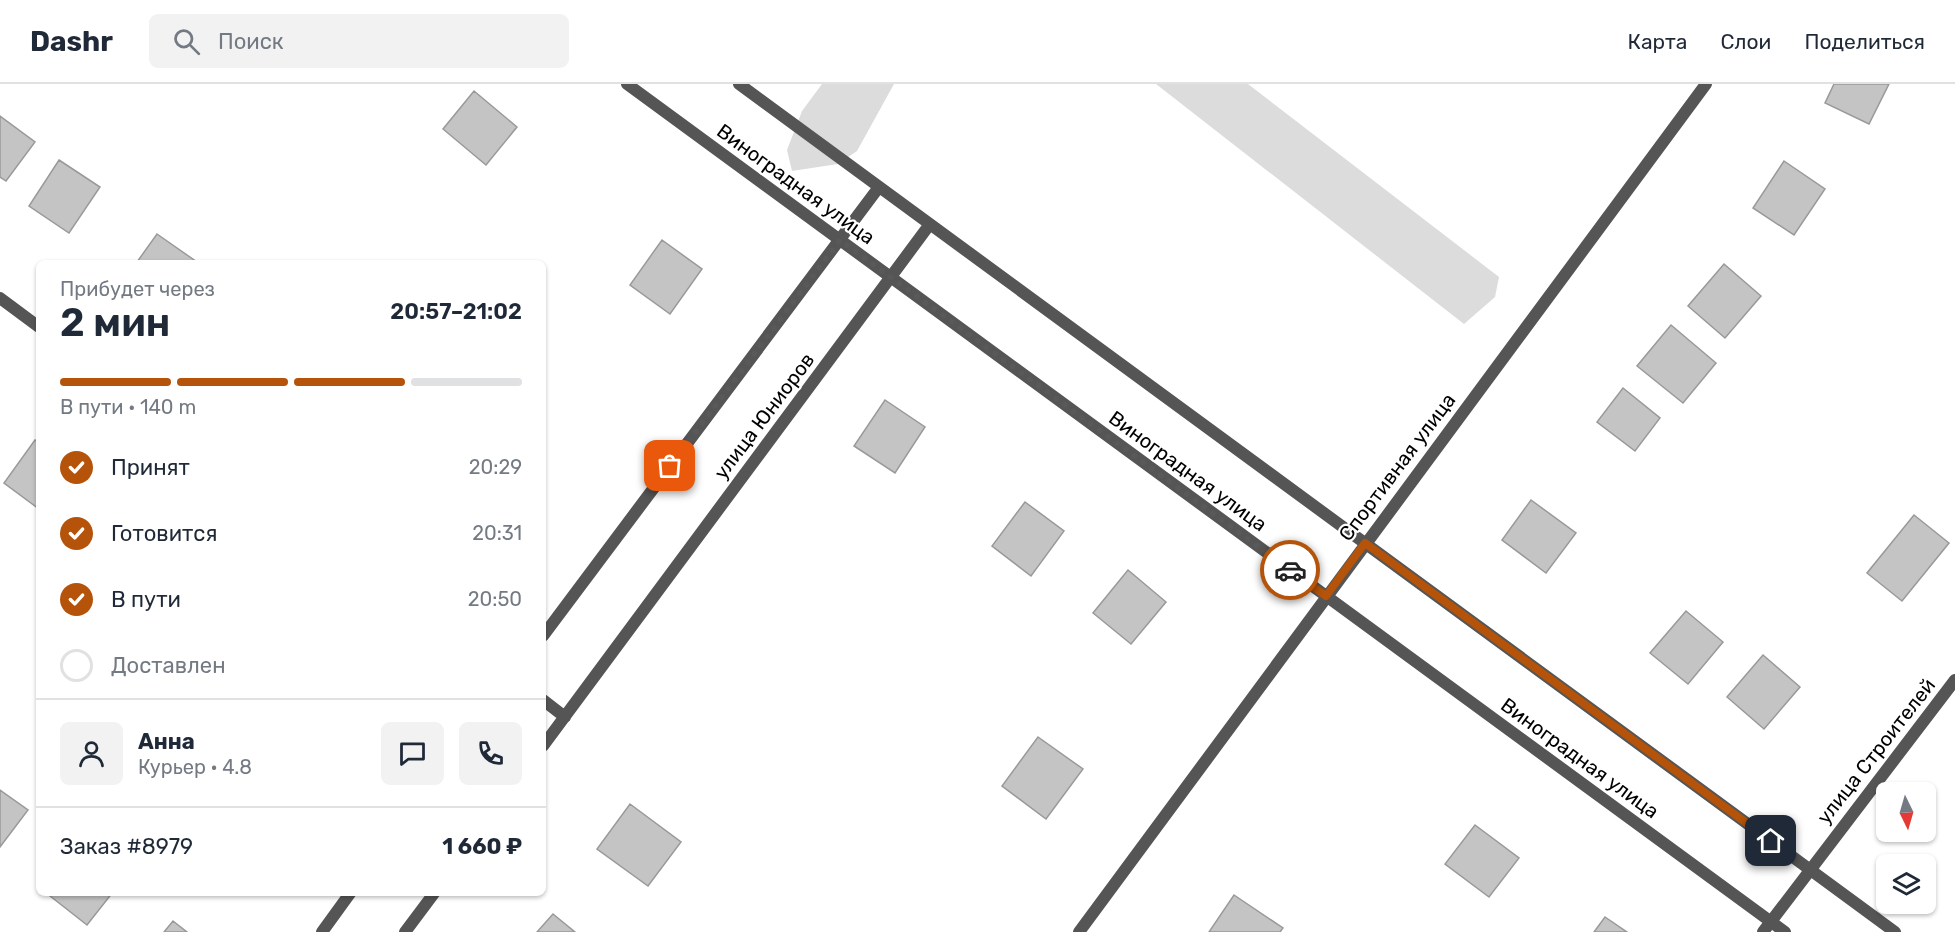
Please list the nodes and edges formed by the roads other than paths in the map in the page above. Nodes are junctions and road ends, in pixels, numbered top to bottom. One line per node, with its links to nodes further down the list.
1 (627, 84): 6 (street, Виноградная улица)
2 (739, 84): 4 (street)
3 (1706, 84): 10 (street, Спортивная улица)
4 (879, 187): 5 (street); 6 (street)
5 (930, 225): 7 (street, улица Юниоров); 10 (street)
6 (840, 240): 7 (street, Виноградная улица); 12 (street)
7 (891, 278): 11 (street, Виноградная улица); 15 (street, улица Юниоров)
8 (0, 298): 9 (street)
9 (36, 325)
10 (1365, 543): 11 (street, Спортивная улица); 17 (street)
11 (1326, 596): 20 (street, Виноградная улица); 23 (street, Спортивная улица)
12 (546, 632)
13 (1955, 680): 17 (street, улица Строителей)
14 (546, 702): 15 (street)
15 (565, 717): 16 (street, улица Юниоров)
16 (546, 743)
17 (1809, 869): 20 (street, улица Строителей); 25 (street)
18 (348, 896): 21 (street)
19 (432, 896): 22 (street)
20 (1767, 927): 24 (street, Виноградная улица)
21 (322, 932)
22 (405, 932)
23 (1079, 932)
24 (1785, 932)
25 (1894, 932)

